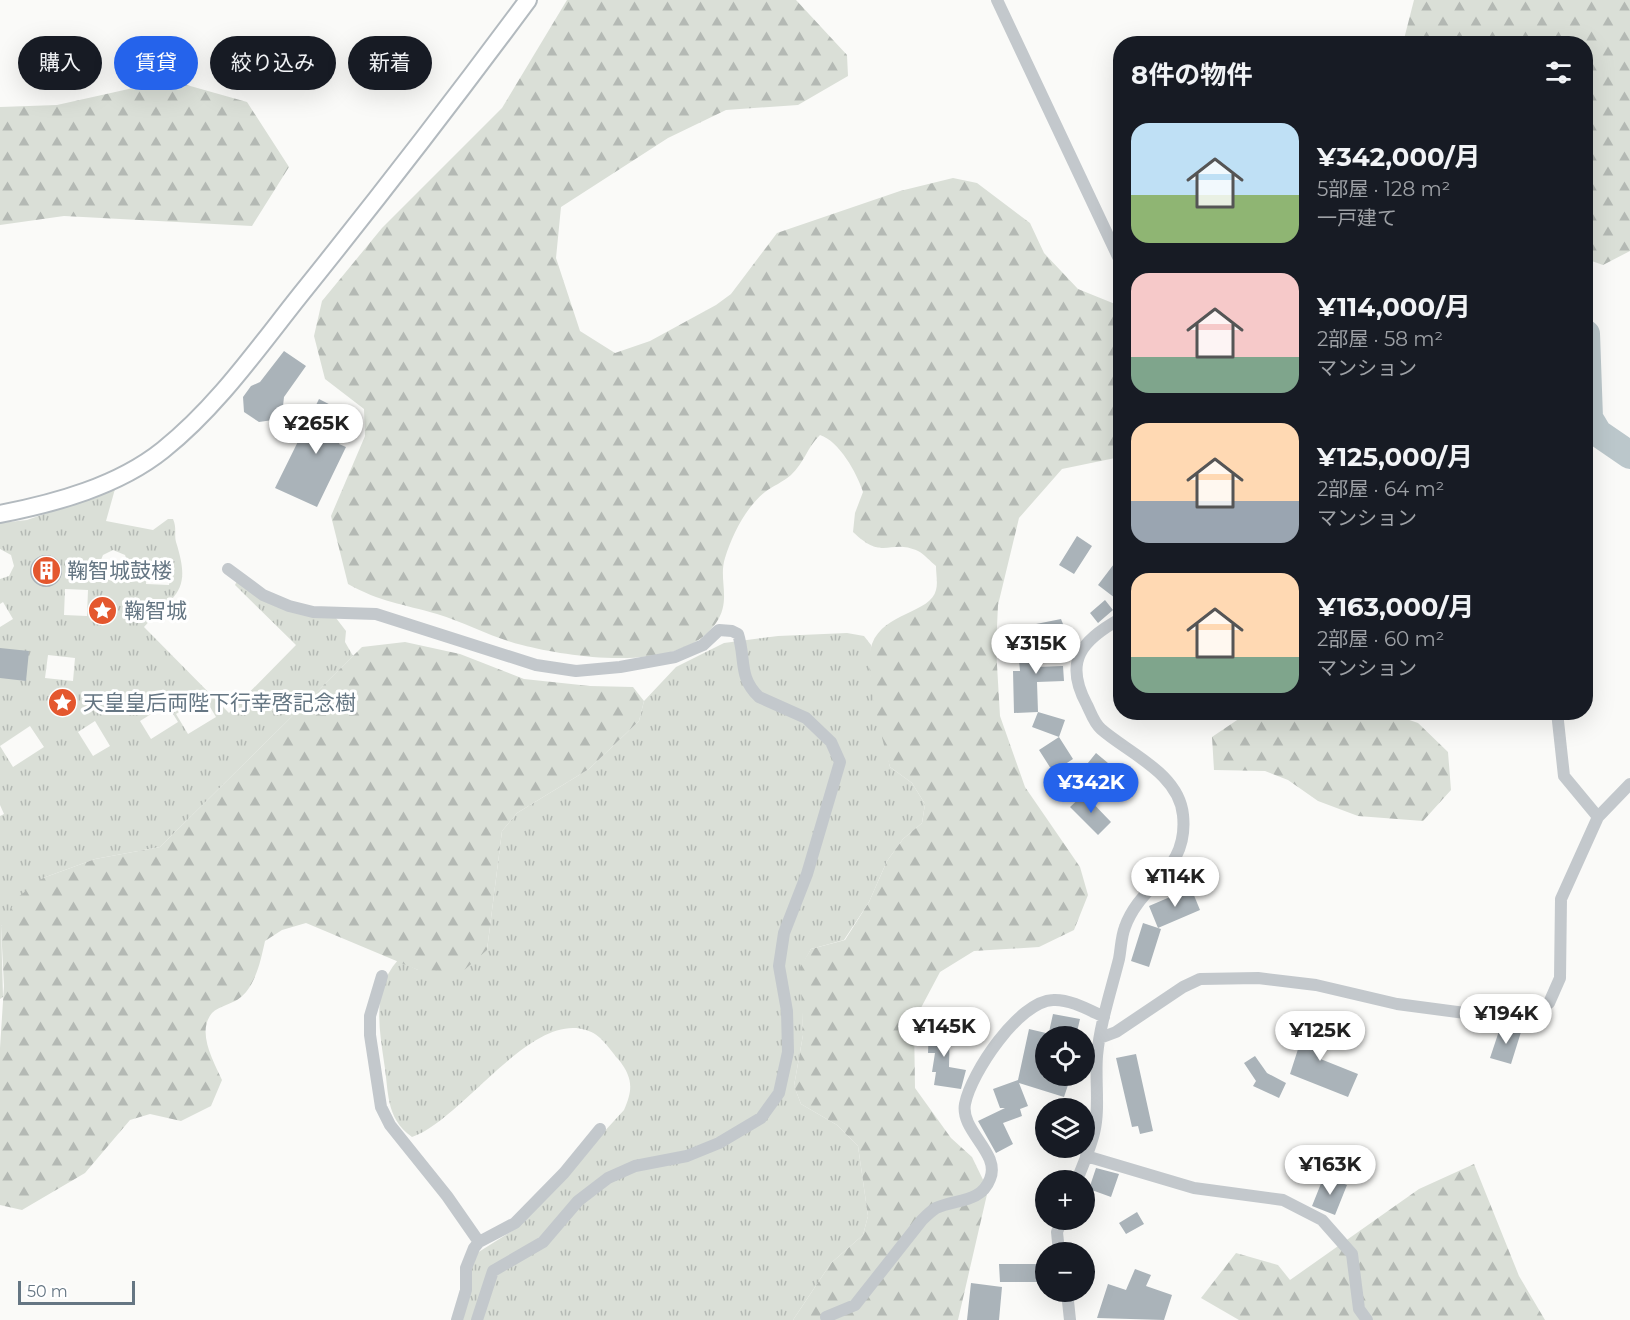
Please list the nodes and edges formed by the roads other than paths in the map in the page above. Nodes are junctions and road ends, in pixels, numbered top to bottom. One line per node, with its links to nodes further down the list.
1 (528, 0): 4 (street)
2 (997, 0): 3 (street)
3 (1113, 246)
4 (0, 514)
5 (228, 569): 20 (street)
6 (1113, 623): 11 (street)
7 (1558, 720): 9 (street)
8 (1630, 784): 9 (street)
9 (1598, 816): 12 (street)
10 (382, 976): 16 (street)
11 (1104, 1017): 12 (street); 18 (street)
12 (1100, 1038): 13 (street)
13 (1095, 1116)
14 (600, 1129): 16 (street)
15 (1093, 1158): 22 (street)
16 (479, 1242): 19 (street)
17 (1067, 1302): 21 (street)
18 (826, 1317)
19 (458, 1320)
20 (477, 1320)
21 (1070, 1320)
22 (1367, 1320)

